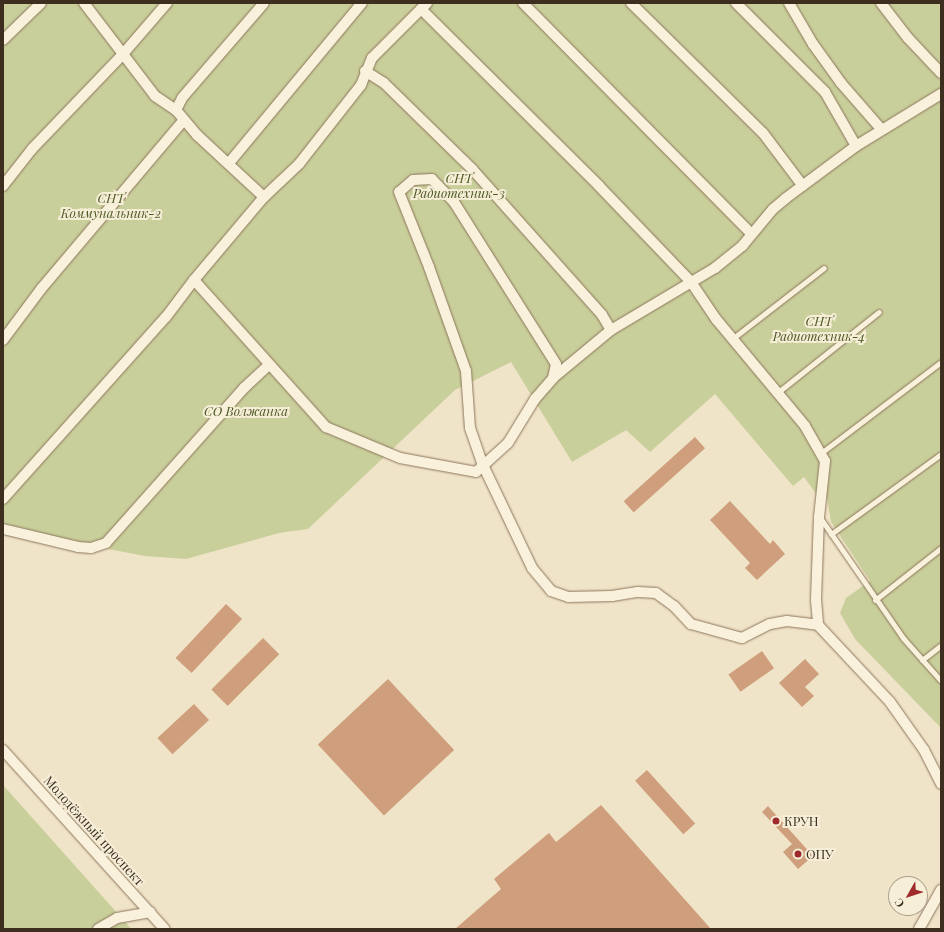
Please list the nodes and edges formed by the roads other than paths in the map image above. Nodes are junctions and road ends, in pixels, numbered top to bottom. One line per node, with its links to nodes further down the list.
1 (41, 3): 12 (street)
2 (84, 3): 13 (street)
3 (167, 3): 13 (street)
4 (264, 3): 17 (street)
5 (362, 3): 21 (street)
6 (523, 3): 25 (street)
7 (631, 3): 23 (street)
8 (736, 3): 20 (street)
9 (789, 3): 19 (street)
10 (881, 3): 15 (street)
11 (424, 6): 14 (street); 28 (street)
12 (3, 40)
13 (123, 54): 17 (street); 22 (street)
14 (365, 71): 24 (street); 30 (street)
15 (941, 73)
16 (941, 94): 19 (street)
17 (176, 110): 18 (street)
18 (184, 120): 21 (street); 32 (street)
19 (882, 130): 20 (street)
20 (856, 146): 23 (street)
21 (229, 163): 24 (street)
22 (3, 186)
23 (803, 186): 25 (street)
24 (264, 197): 27 (street)
25 (751, 233): 28 (street)
26 (824, 268): 31 (lane)
27 (194, 280): 34 (street); 40 (street)
28 (691, 282): 30 (street); 31 (street)
29 (879, 312): 36 (lane)
30 (611, 330): 35 (street)
31 (732, 339): 36 (street)
32 (3, 340)
33 (941, 362): 37 (lane)
34 (269, 365): 39 (street); 42 (street)
35 (554, 378): 39 (street); 39 (street)
36 (776, 393): 37 (street)
37 (821, 453): 41 (street)
38 (941, 454): 43 (lane)
39 (484, 467): 46 (street)
40 (3, 499)
41 (819, 516): 43 (lane); 46 (street)
42 (3, 529)
43 (831, 534): 45 (lane)
44 (941, 548): 45 (lane)
45 (875, 600): 48 (lane)
46 (818, 625): 51 (street)
47 (941, 645): 48 (lane)
48 (922, 660): 49 (lane)
49 (941, 681)
50 (3, 750): 53 (street, Молодёжный проспект)
51 (941, 784)
52 (941, 890): 56 (street)
53 (150, 912): 54 (street); 55 (street, Молодёжный проспект)
54 (98, 929)
55 (165, 929)
56 (919, 929)

